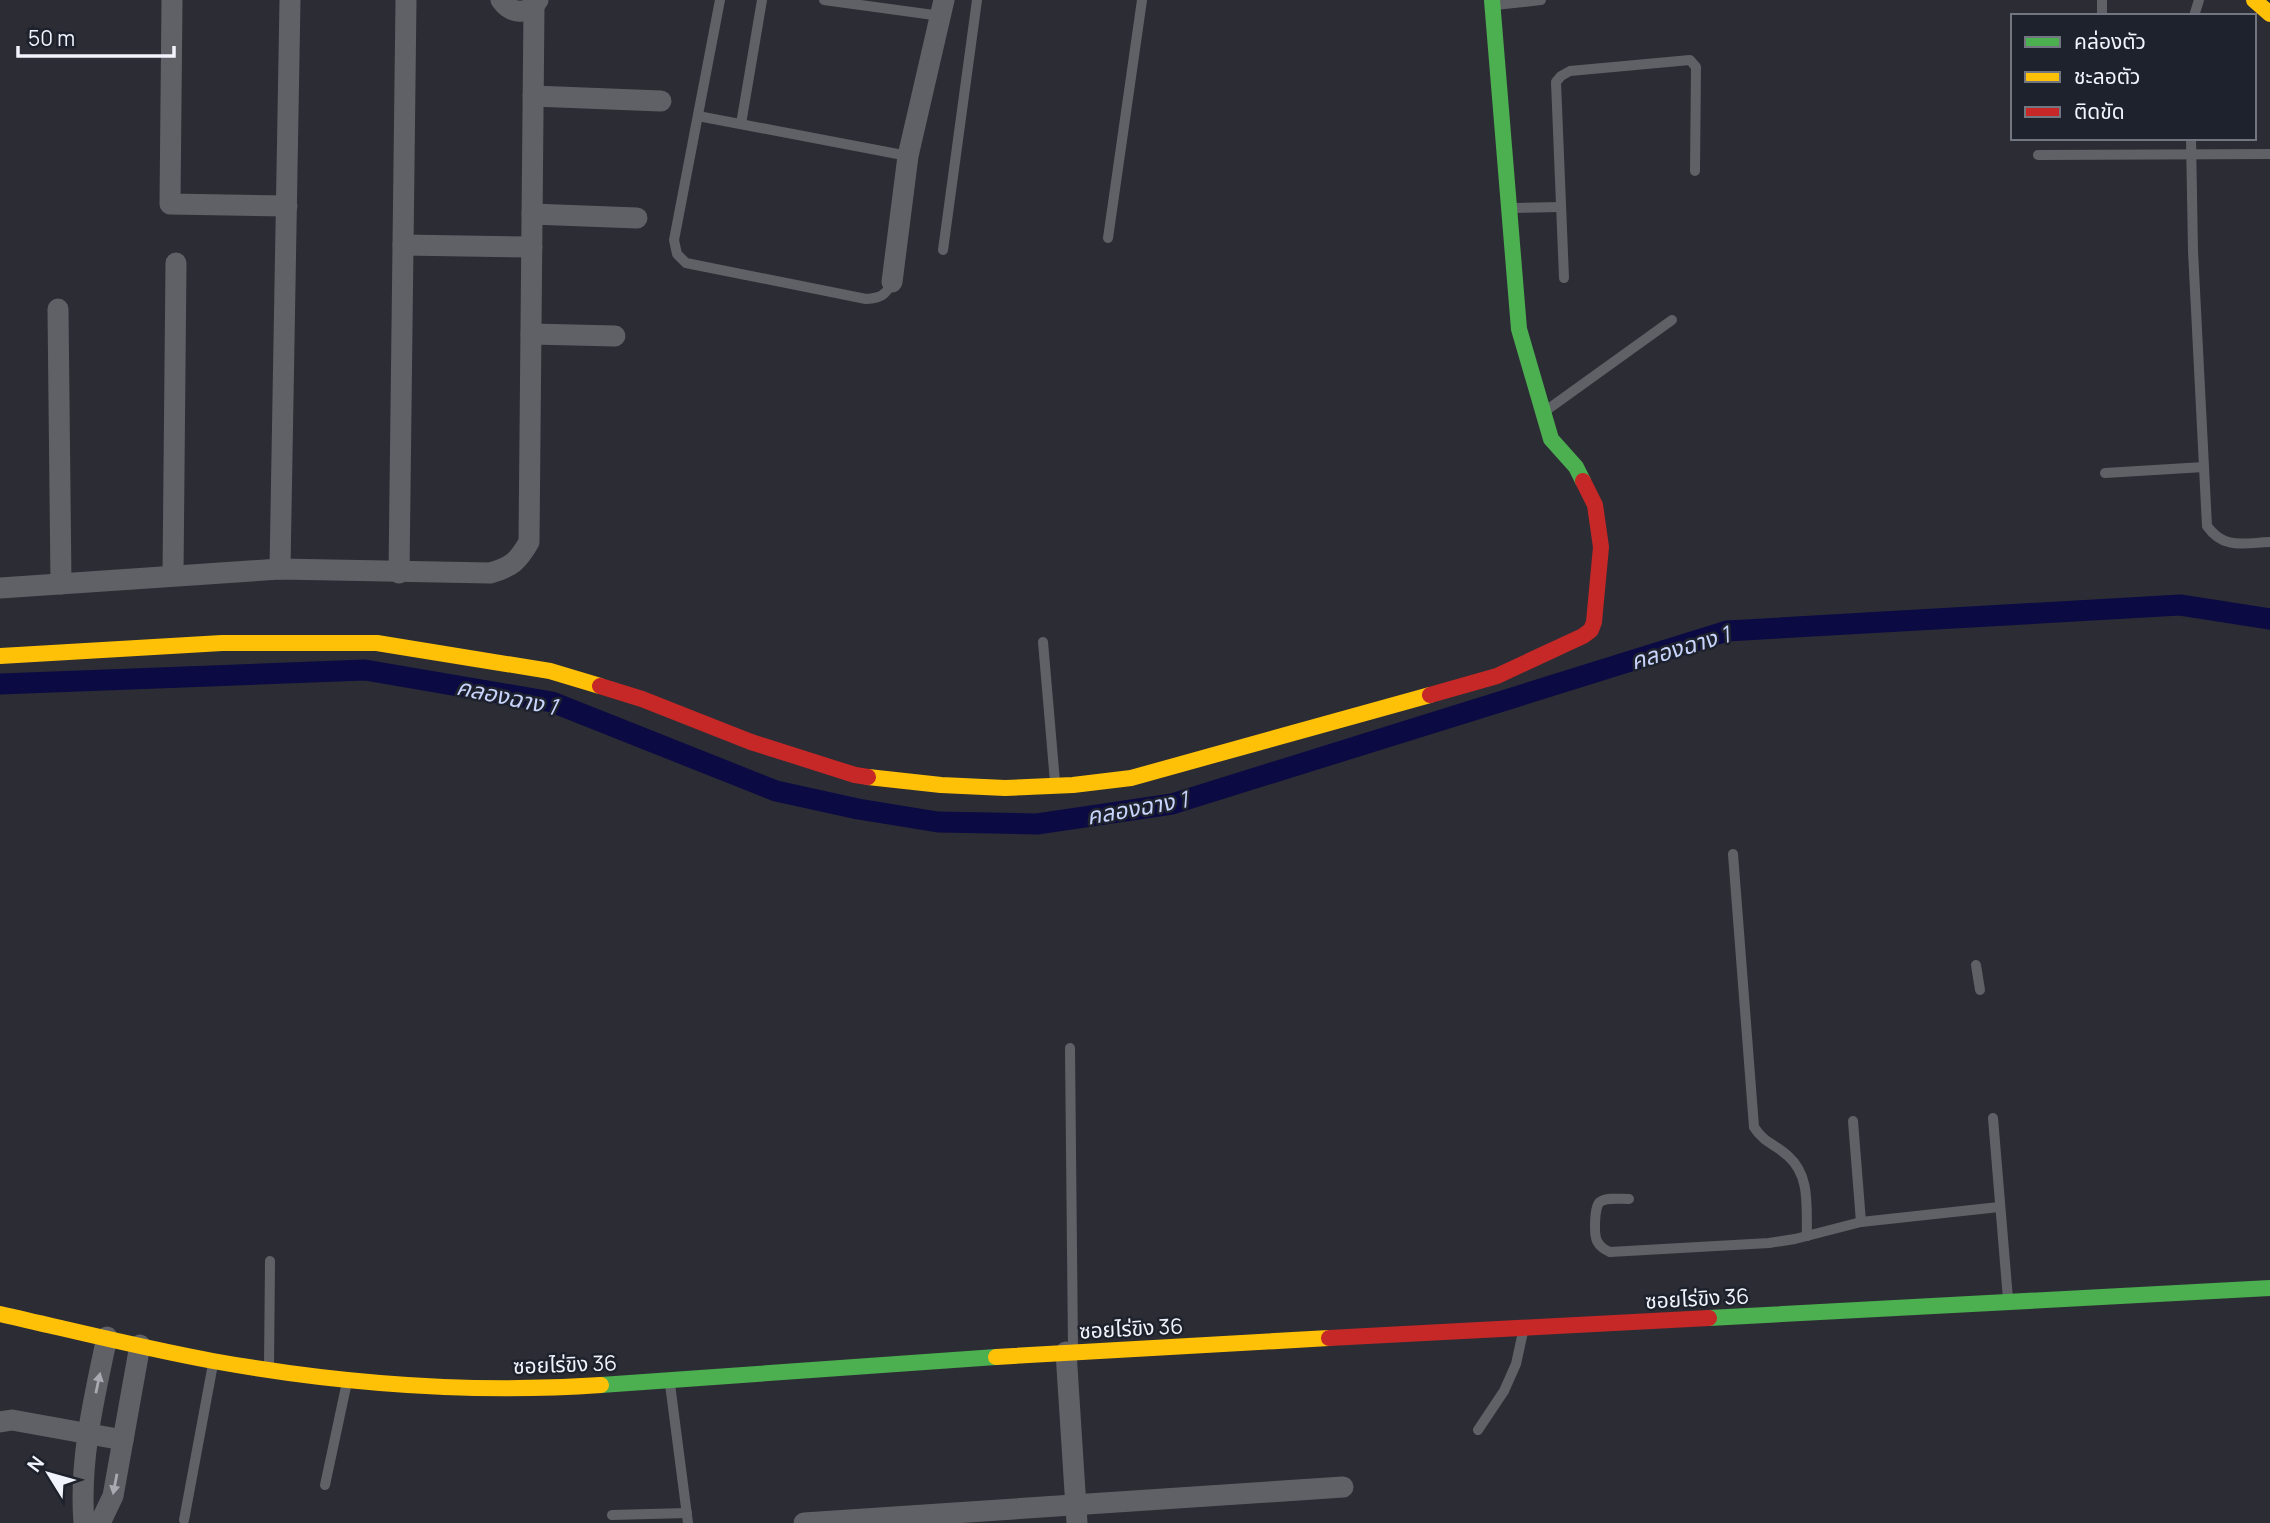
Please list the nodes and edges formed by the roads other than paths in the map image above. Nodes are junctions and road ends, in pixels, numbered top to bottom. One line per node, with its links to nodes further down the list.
1 (172, 0): 26 (street)
2 (290, 0): 26 (street)
3 (406, 0): 32 (street)
4 (501, 0): 12 (street)
5 (720, 0): 18 (lane)
6 (762, 0): 19 (lane)
7 (824, 0): 14 (lane)
8 (977, 0): 34 (lane)
9 (1142, 0): 31 (lane)
10 (1541, 0): 13 (lane)
11 (2254, 0): 15 (street)
12 (536, 3): 16 (street)
13 (1492, 3): 28 (street)
14 (943, 8): 24 (street)
15 (2270, 14)
16 (533, 96): 17 (street); 29 (street)
17 (661, 101)
18 (698, 116): 19 (lane); 37 (lane)
19 (740, 124): 24 (lane)
20 (2191, 140): 21 (lane)
21 (2191, 154): 22 (lane); 23 (lane); 43 (lane)
22 (2270, 154)
23 (2038, 155)
24 (908, 156): 37 (street)
25 (1695, 171): 27 (lane)
26 (286, 206): 46 (street)
27 (1560, 206): 28 (lane); 36 (lane)
28 (1509, 208): 42 (street)
29 (532, 214): 30 (street); 33 (street)
30 (637, 218)
31 (1108, 238)
32 (403, 245): 33 (street); 47 (street)
33 (532, 247): 40 (street)
34 (943, 250)
35 (176, 263): 48 (street)
36 (1564, 278)
37 (892, 282)
38 (58, 309): 49 (street)
39 (1672, 320): 42 (lane)
40 (531, 334): 41 (street); 47 (street)
41 (615, 336)
42 (1542, 413): 53 (street)
43 (2204, 467): 44 (lane); 45 (lane)
44 (2105, 474)
45 (2270, 542)
46 (280, 569): 47 (street); 48 (street)
47 (399, 573)
48 (173, 575): 49 (street)
49 (61, 584): 50 (street)
50 (0, 588)
51 (1043, 642): 53 (lane)
52 (0, 656): 53 (street)
53 (1056, 786)
54 (1733, 854): 63 (lane)
55 (1976, 965): 56 (lane)
56 (1980, 990)
57 (1070, 1048): 71 (lane)
58 (1993, 1118): 61 (lane)
59 (1853, 1121): 62 (lane)
60 (1629, 1199): 63 (lane)
61 (1999, 1207): 62 (lane); 66 (lane)
62 (1861, 1222): 63 (lane)
63 (1807, 1236)
64 (270, 1261): 73 (lane)
65 (2270, 1288): 66 (street, ซอยไร่ขิง 36)
66 (2008, 1302): 68 (street, ซอยไร่ขิง 36)
67 (0, 1314): 69 (street, ซอยไร่ขิง 36)
68 (1524, 1328): 71 (street, ซอยไร่ขิง 36); 77 (lane)
69 (107, 1338): 70 (street, ซอยไร่ขิง 36); 78 (street, one-way to 69)
70 (140, 1345): 72 (street, ซอยไร่ขิง 36); 79 (street)
71 (1070, 1352): 75 (street, ซอยไร่ขิง 36); 82 (street)
72 (213, 1361): 73 (street, ซอยไร่ขิง 36); 85 (lane)
73 (269, 1370): 74 (street, ซอยไร่ขิง 36)
74 (347, 1380): 75 (street, ซอยไร่ขิง 36); 80 (lane)
75 (669, 1380): 84 (lane)
76 (0, 1422): 78 (street)
77 (1478, 1430)
78 (88, 1433): 79 (street); 86 (street)
79 (123, 1440): 87 (street, one-way to 87)
80 (325, 1485)
81 (1343, 1487): 82 (street)
82 (1077, 1513): 88 (street)
83 (612, 1515): 84 (lane)
84 (688, 1518)
85 (184, 1520)
86 (83, 1523)
87 (100, 1523)
88 (804, 1523)

